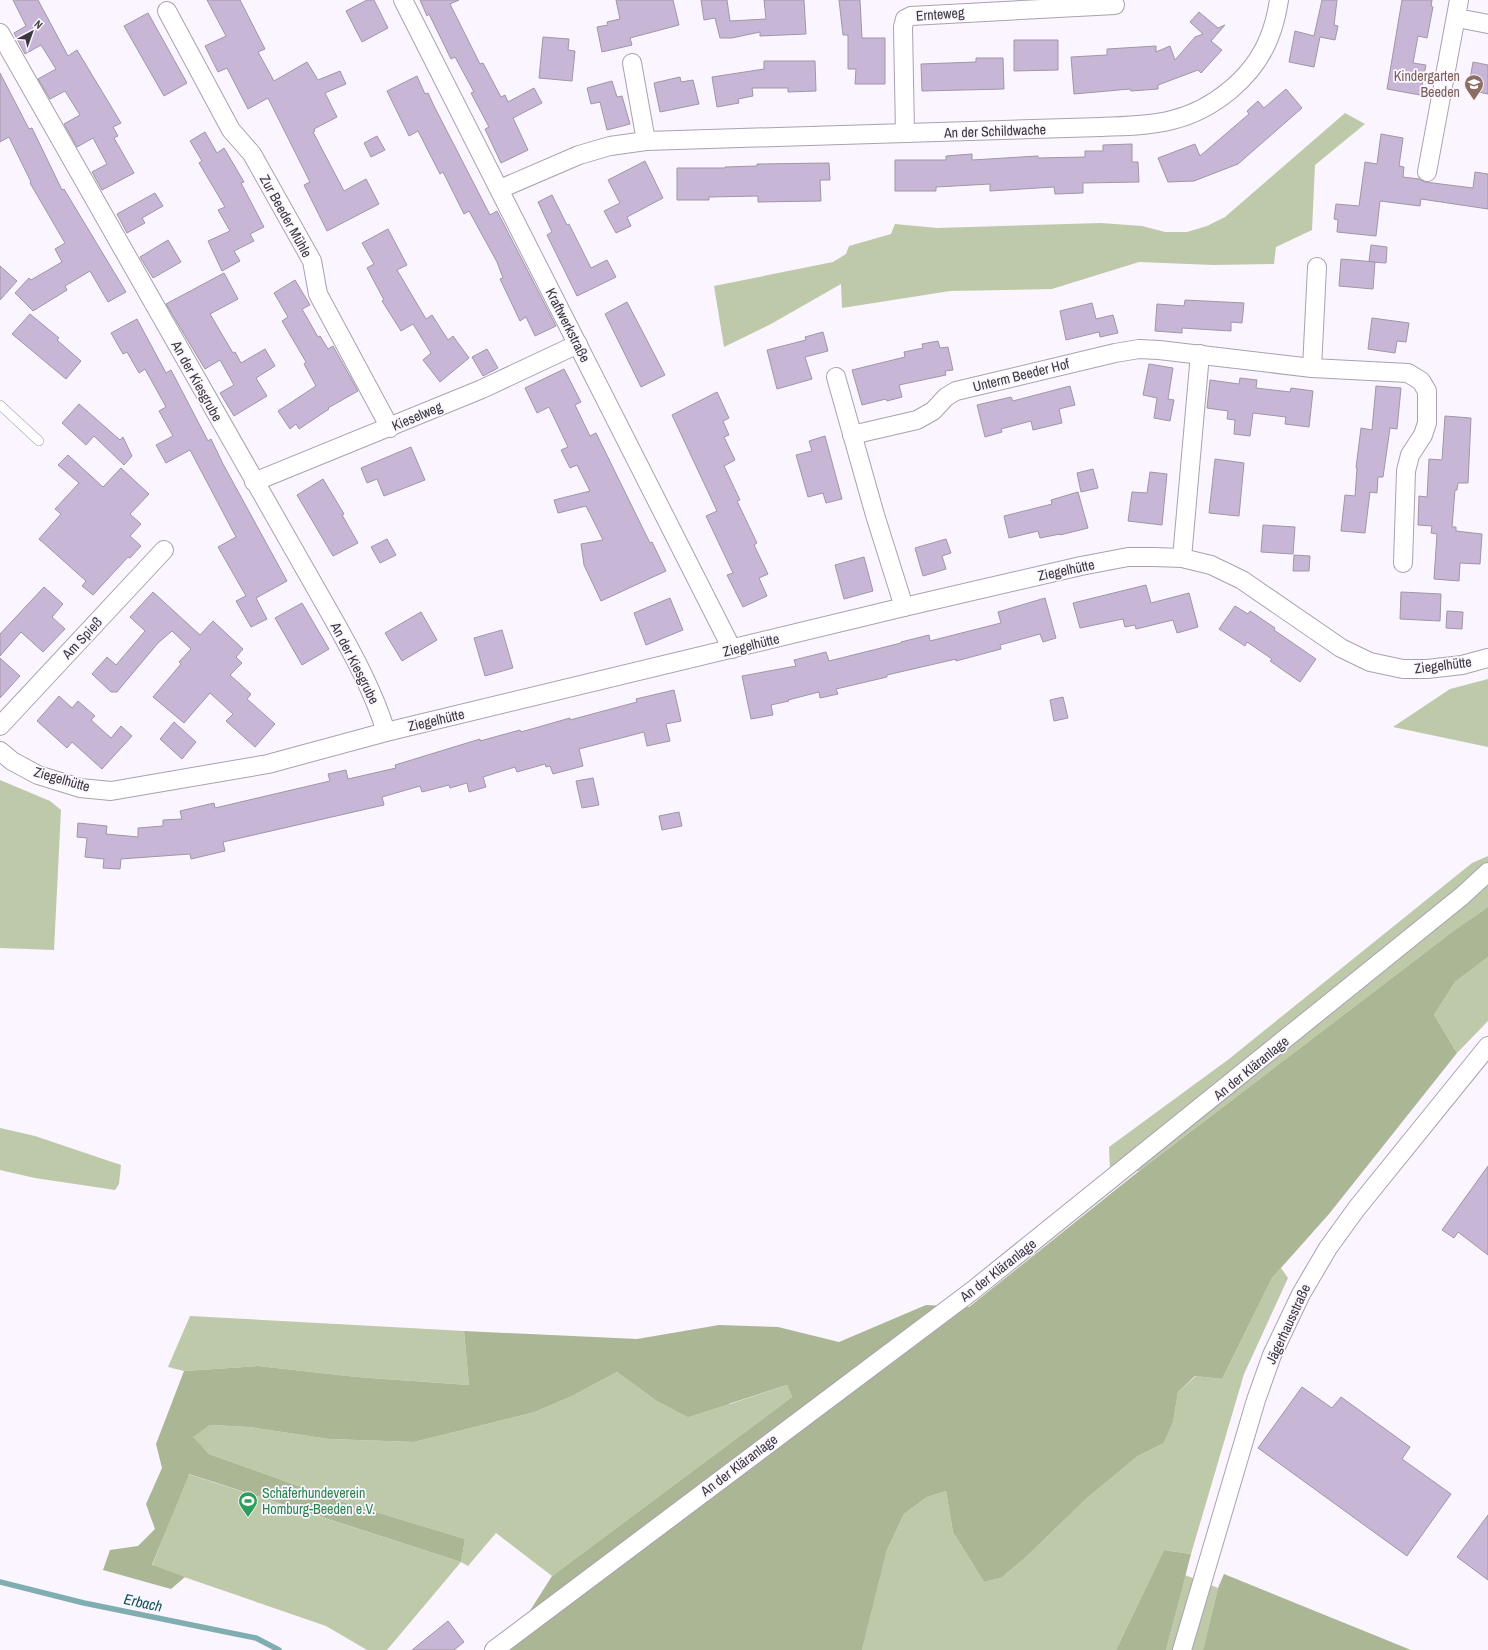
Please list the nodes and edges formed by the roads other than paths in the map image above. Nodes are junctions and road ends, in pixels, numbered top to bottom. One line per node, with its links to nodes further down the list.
1 (403, 0): 13 (street, Kraftwerkstraße)
2 (1279, 0): 10 (street, An der Schildwache)
3 (1460, 0): 6 (street)
4 (1115, 5): 10 (street, Ernteweg)
5 (167, 11): 20 (street, Zur Beeder Mühle)
6 (1457, 18): 7 (street); 12 (street)
7 (1488, 24)
8 (0, 33): 23 (street, An der Kiesgrube)
9 (632, 63): 11 (street)
10 (905, 133): 11 (street, An der Schildwache)
11 (646, 141): 13 (street, An der Schildwache)
12 (1427, 172)
13 (500, 189): 15 (street, Kraftwerkstraße)
14 (1317, 267): 17 (street)
15 (578, 344): 20 (street, Kieselweg); 28 (street, Kraftwerkstraße)
16 (1200, 354): 17 (street, Unterm Beeder Hof); 21 (street, Unterm Beeder Hof); 25 (street)
17 (1312, 368): 26 (street, Unterm Beeder Hof)
18 (836, 377): 21 (street)
19 (0, 405): 22 (lane)
20 (390, 428): 23 (street, Kieselweg)
21 (852, 435): 27 (street)
22 (38, 441)
23 (254, 482): 31 (street, An der Kiesgrube)
24 (164, 550): 30 (street, Am Spieß)
25 (1182, 558): 27 (street, Ziegelhütte); 29 (street, Ziegelhütte)
26 (1403, 564)
27 (904, 607): 28 (street, Ziegelhütte)
28 (732, 649): 31 (street, Ziegelhütte)
29 (1488, 658)
30 (0, 726)
31 (386, 732): 32 (street, Ziegelhütte)
32 (0, 750)
33 (1488, 872): 35 (street, An der Kläranlage)
34 (1488, 1046): 36 (street, Jägerhausstraße)
35 (494, 1650)
36 (1182, 1650)

